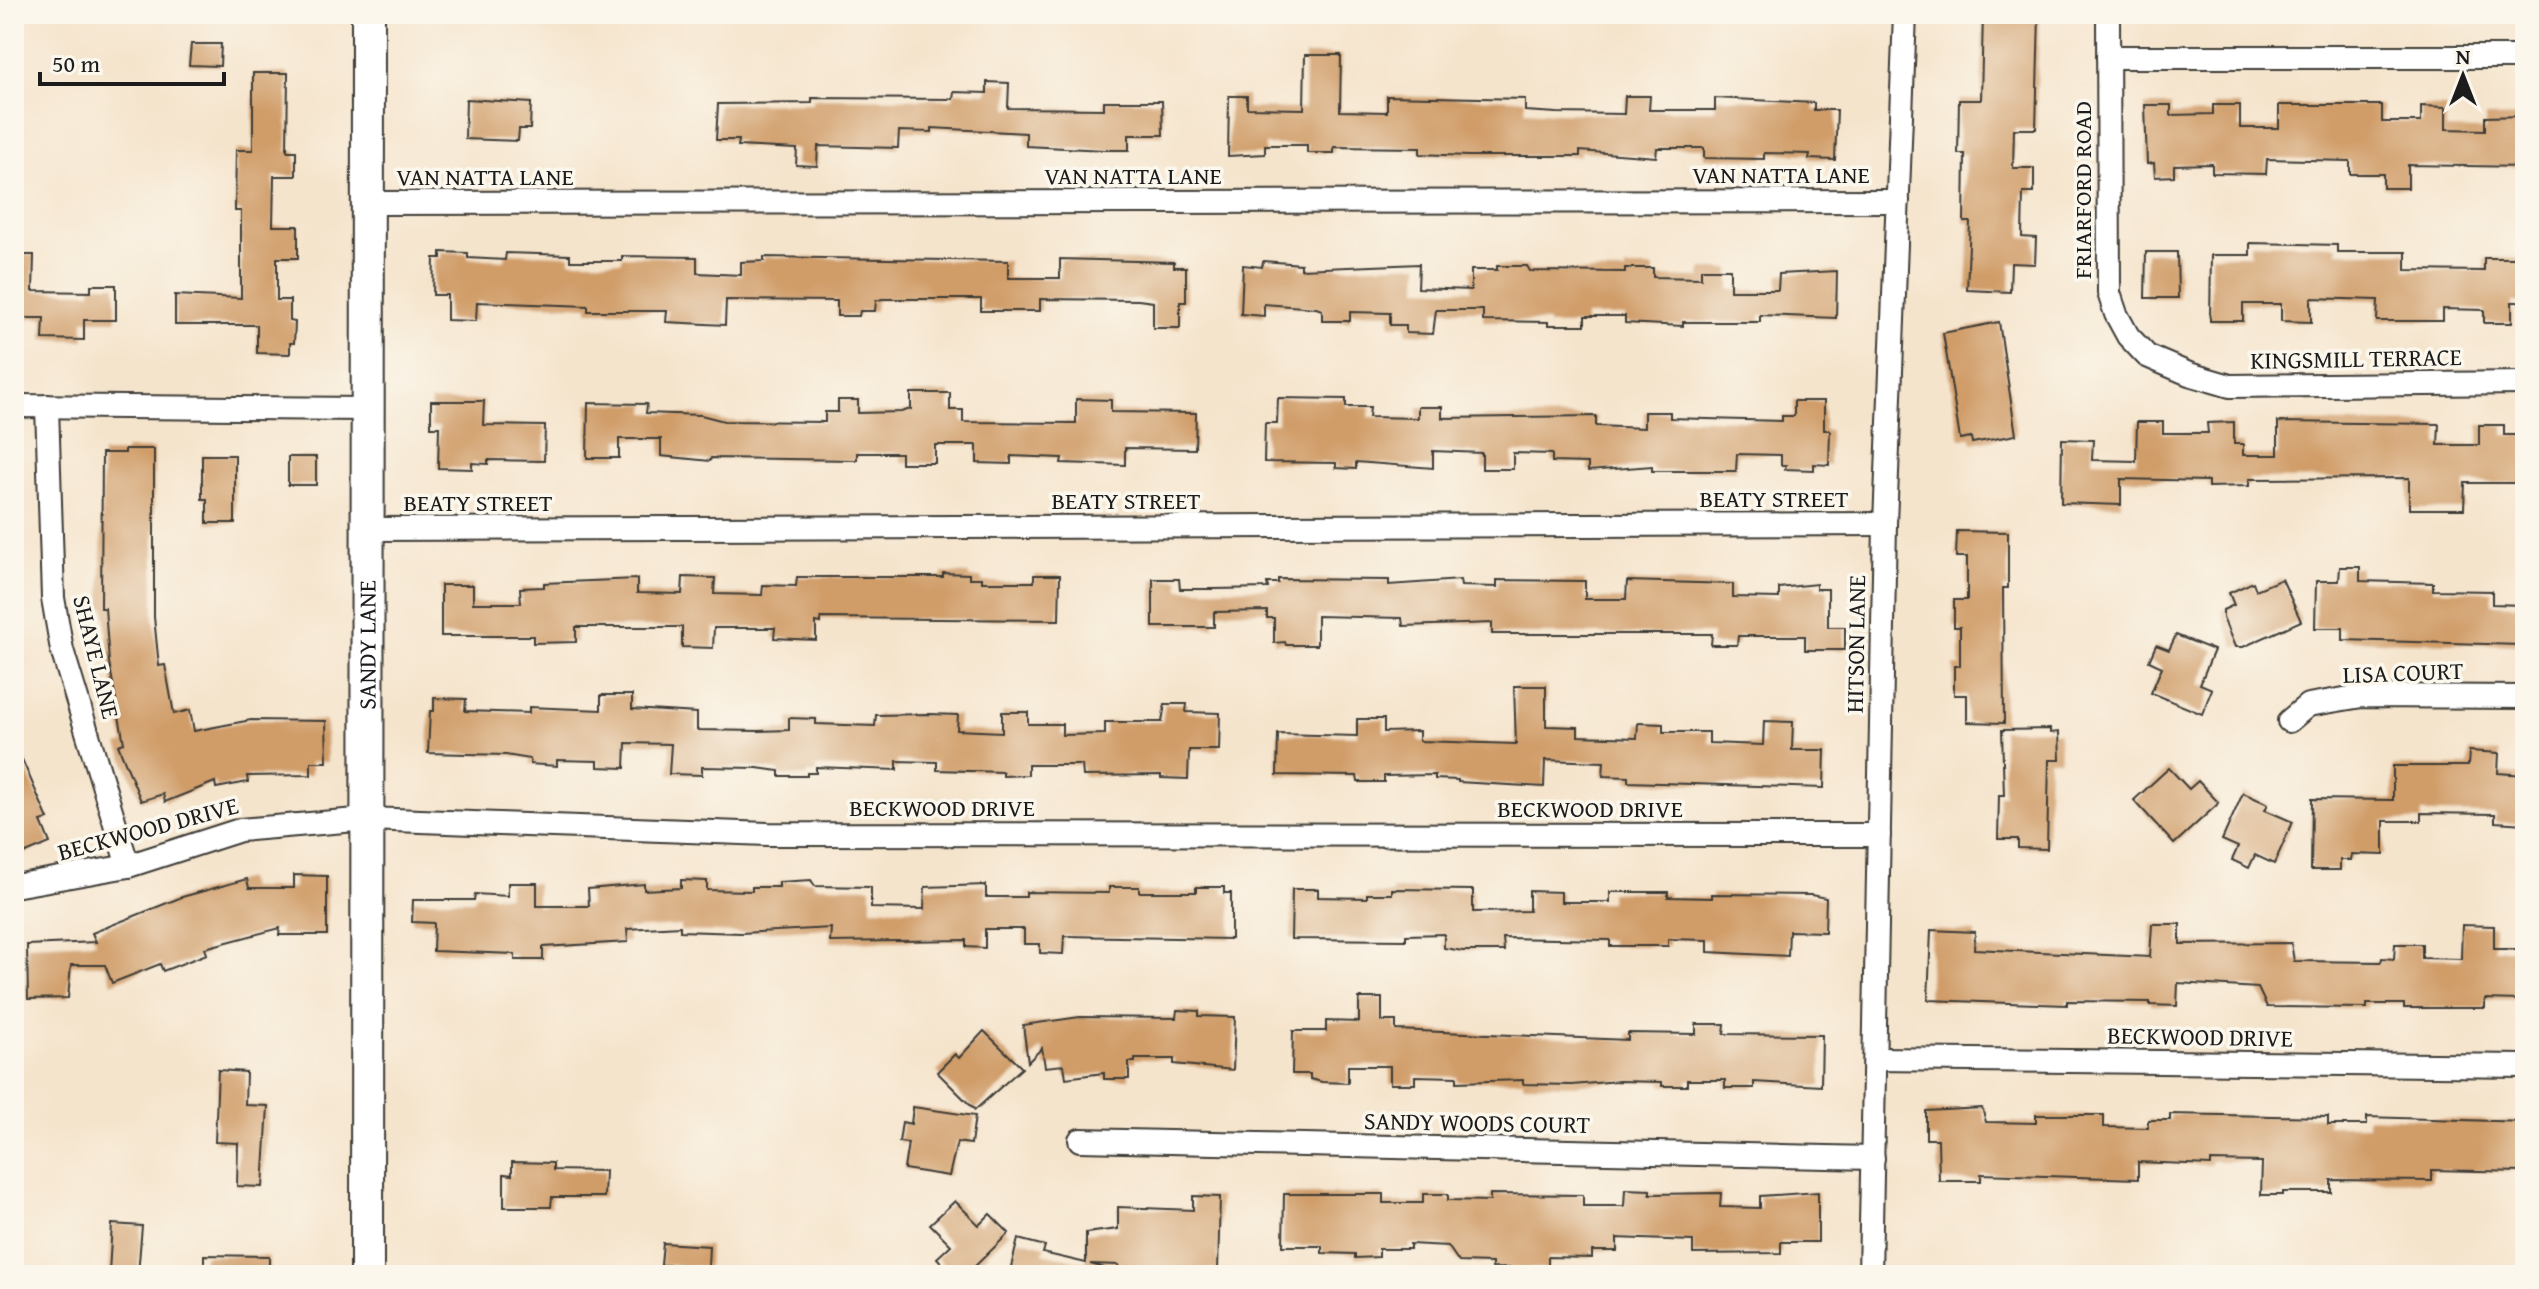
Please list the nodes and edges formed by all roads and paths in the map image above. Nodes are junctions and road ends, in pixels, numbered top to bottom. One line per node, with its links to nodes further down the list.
1 (368, 14): 7 (street, SANDY LANE)
2 (1905, 14): 6 (street, HITSON LANE)
3 (2108, 14): 4 (street, FRIARFORD ROAD)
4 (2108, 57): 5 (street); 8 (street, FRIARFORD ROAD)
5 (2525, 57)
6 (1898, 201): 7 (street, VAN NATTA LANE); 13 (street, HITSON LANE)
7 (368, 203): 12 (street, SANDY LANE)
8 (2189, 374): 9 (street, KINGSMILL TERRACE)
9 (2525, 383)
10 (14, 406): 11 (street)
11 (47, 406): 12 (street); 19 (street, SHAYE LANE)
12 (368, 409): 14 (street, SANDY LANE)
13 (1885, 524): 14 (street, BEATY STREET); 18 (street, HITSON LANE)
14 (368, 529): 17 (street, SANDY LANE)
15 (2525, 697): 16 (street, LISA COURT)
16 (2289, 721)
17 (368, 819): 18 (street, BECKWOOD DRIVE); 19 (street, BECKWOOD DRIVE); 25 (street, SANDY LANE)
18 (1879, 835): 21 (street, HITSON LANE)
19 (128, 866): 20 (street, BECKWOOD DRIVE)
20 (14, 886)
21 (1875, 1059): 22 (street, BECKWOOD DRIVE); 24 (street, HITSON LANE)
22 (2525, 1066)
23 (1080, 1140): 24 (street, SANDY WOODS COURT)
24 (1873, 1158): 26 (street, HITSON LANE)
25 (367, 1275)
26 (1870, 1275)

